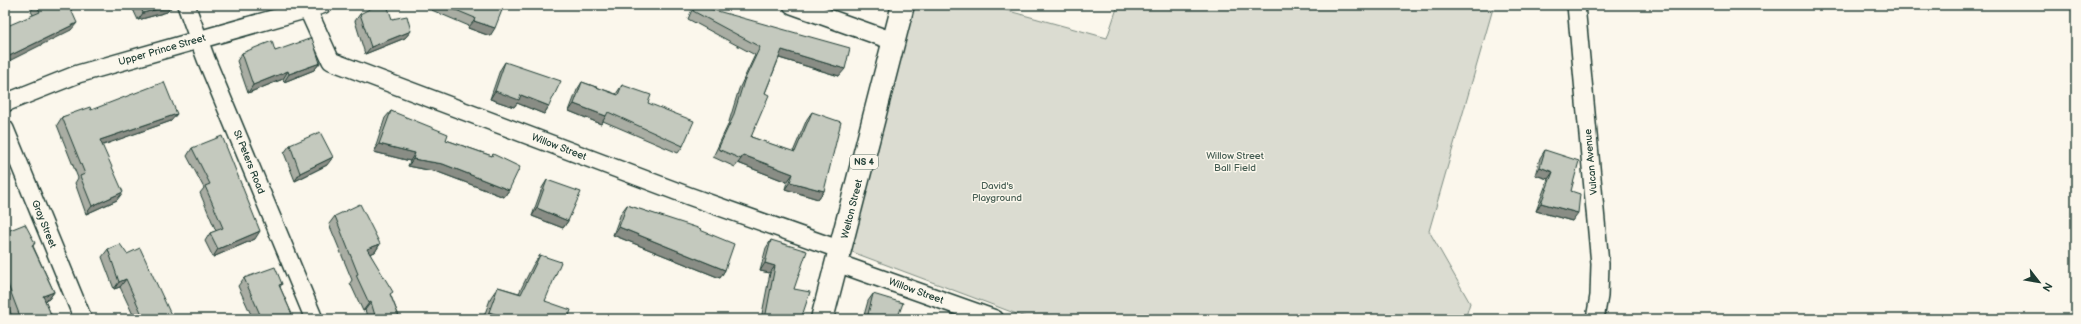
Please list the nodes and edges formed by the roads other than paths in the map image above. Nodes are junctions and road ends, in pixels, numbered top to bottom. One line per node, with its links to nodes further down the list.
1 (186, 5): 6 (street, St Peters Road)
2 (792, 5): 7 (street)
3 (903, 5): 7 (main road, Welton Street / NS 4)
4 (1576, 5): 15 (street, Vulcan Avenue)
5 (315, 7): 6 (street, Upper Prince Street); 10 (street, Willow Street)
6 (198, 40): 8 (street, Upper Prince Street); 12 (street, St Peters Road)
7 (893, 41): 10 (main road, Welton Street / NS 4)
8 (5, 103)
9 (5, 129): 11 (street, Gray Street)
10 (839, 256): 13 (main road, Welton Street / NS 4); 14 (street, Willow Street)
11 (83, 319)
12 (314, 319)
13 (822, 319)
14 (995, 319)
15 (1595, 319)

